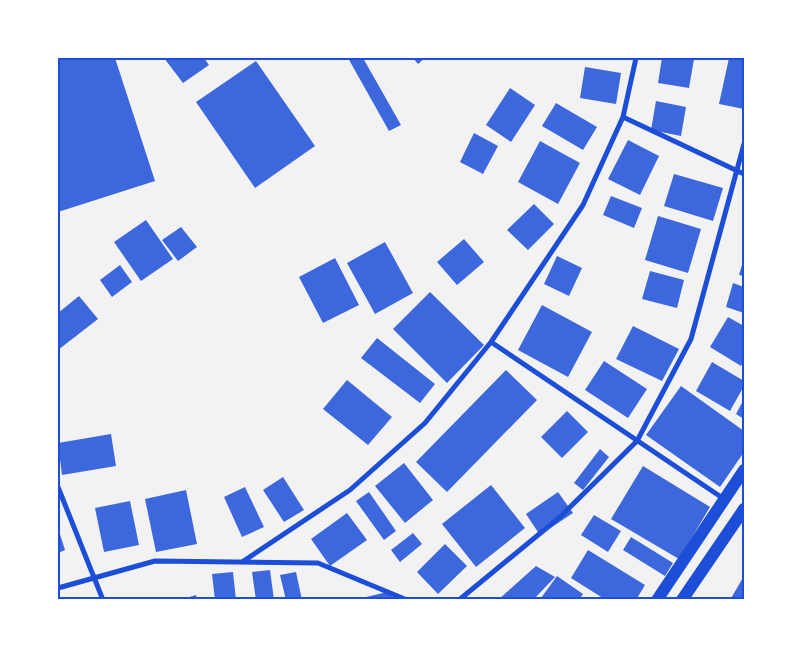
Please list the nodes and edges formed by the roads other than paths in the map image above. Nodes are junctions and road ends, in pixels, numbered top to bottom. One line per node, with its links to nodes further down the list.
1 (636, 58): 2 (street)
2 (623, 117): 4 (street); 6 (street)
3 (744, 144): 4 (street)
4 (736, 170): 5 (street); 7 (street)
5 (744, 174)
6 (491, 342): 7 (street); 12 (street)
7 (637, 441): 10 (street); 17 (street)
8 (744, 470): 10 (main road)
9 (58, 487): 13 (street)
10 (725, 499): 18 (main road)
11 (744, 511): 19 (main road)
12 (242, 562): 13 (street); 16 (street)
13 (93, 578): 14 (street); 15 (street)
14 (58, 588)
15 (103, 600)
16 (407, 600)
17 (459, 600)
18 (657, 600)
19 (682, 600)

